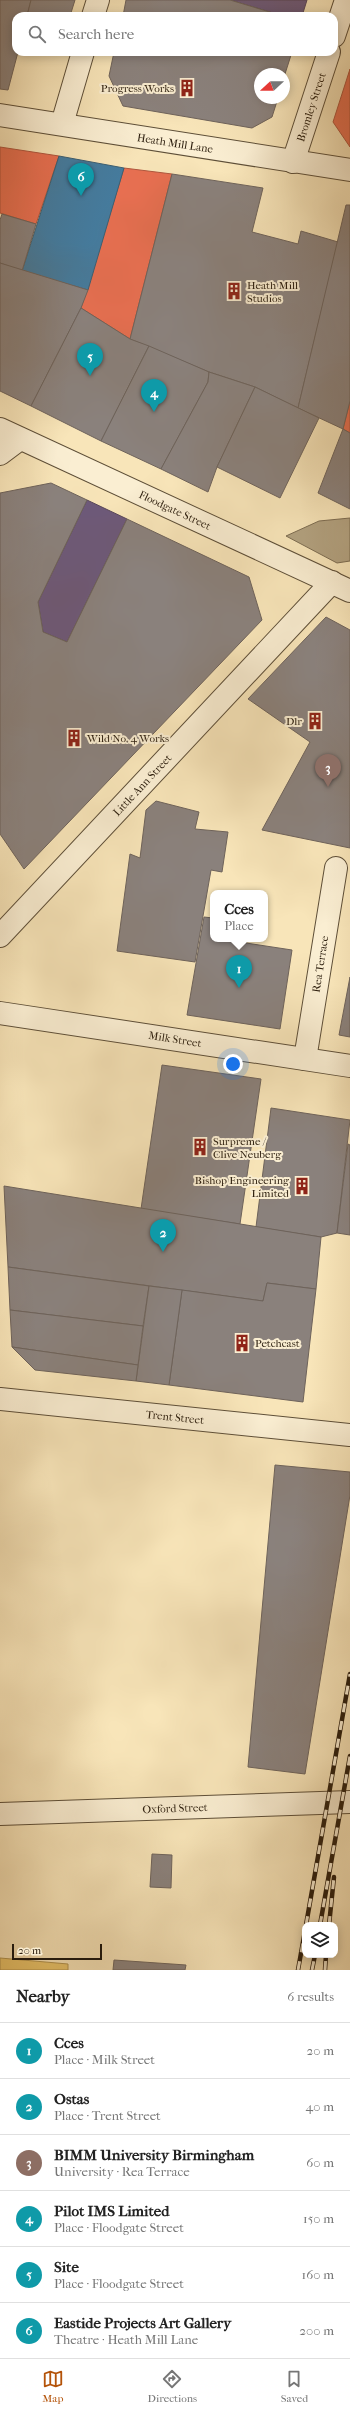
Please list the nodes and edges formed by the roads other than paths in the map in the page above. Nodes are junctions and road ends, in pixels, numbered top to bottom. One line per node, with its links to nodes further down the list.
1 (98, 0): 3 (street)
2 (346, 0): 4 (street)
3 (94, 12)
4 (338, 24)
5 (82, 56): 8 (street)
6 (328, 56): 9 (street, Bromley Street)
7 (0, 115): 8 (street, Heath Mill Lane)
8 (62, 124): 9 (street, Heath Mill Lane)
9 (293, 162): 10 (street, Heath Mill Lane)
10 (350, 170)
11 (0, 429): 12 (street, Floodgate Street)
12 (20, 439): 13 (street); 14 (street, Floodgate Street)
13 (0, 454)
14 (341, 587): 16 (street, Little Ann Street)
15 (336, 868): 18 (street, Rea Terrace)
16 (0, 936)
17 (0, 1013): 18 (street, Milk Street)
18 (305, 1059): 19 (street, Milk Street)
19 (350, 1066)
20 (0, 1399): 21 (street, Trent Street)
21 (350, 1436)
22 (350, 1802): 23 (street, Oxford Street)
23 (0, 1814)

